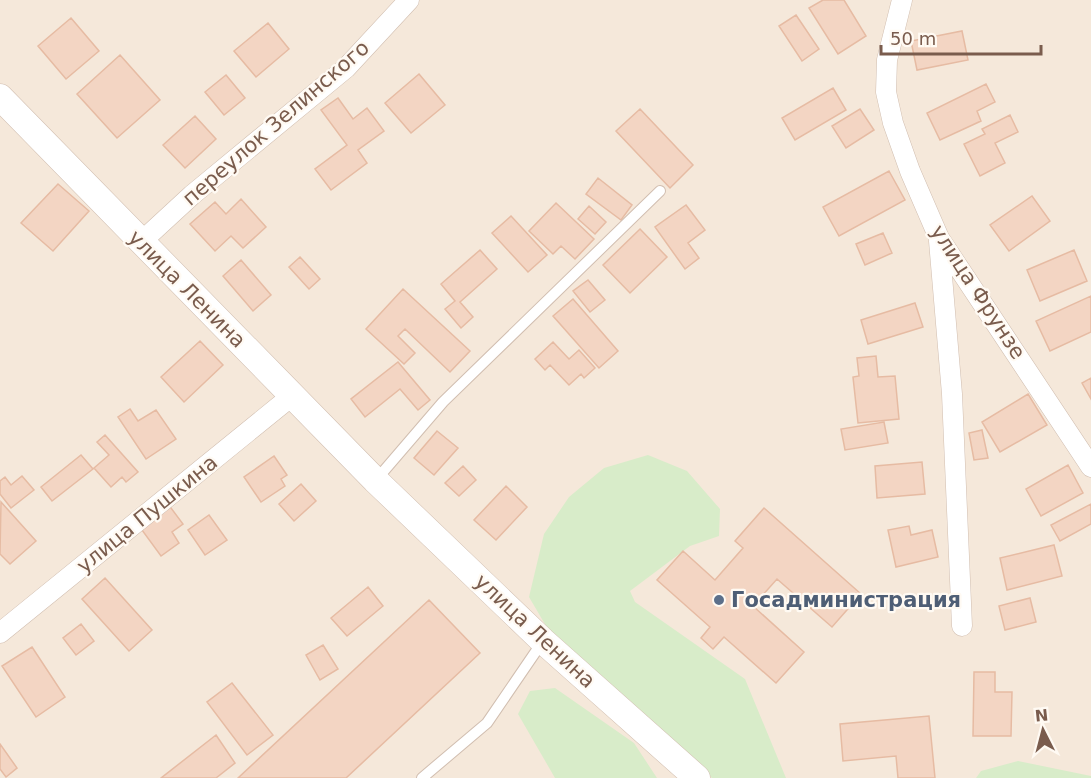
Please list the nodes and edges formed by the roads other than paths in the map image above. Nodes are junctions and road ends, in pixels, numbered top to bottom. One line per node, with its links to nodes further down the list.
1 (409, 0): 6 (street, переулок Зелинского)
2 (902, 0): 5 (street, улица Фрунзе)
3 (0, 97): 6 (street, улица Ленина)
4 (660, 191): 9 (lane)
5 (939, 238): 8 (street, улица Фрунзе); 10 (street)
6 (141, 242): 7 (street, улица Ленина)
7 (293, 395): 9 (street, улица Ленина); 11 (street, улица Пушкина)
8 (1091, 467)
9 (375, 480): 12 (street, улица Ленина)
10 (962, 626)
11 (0, 633)
12 (543, 641): 13 (lane); 14 (street, улица Ленина)
13 (422, 778)
14 (698, 778)

